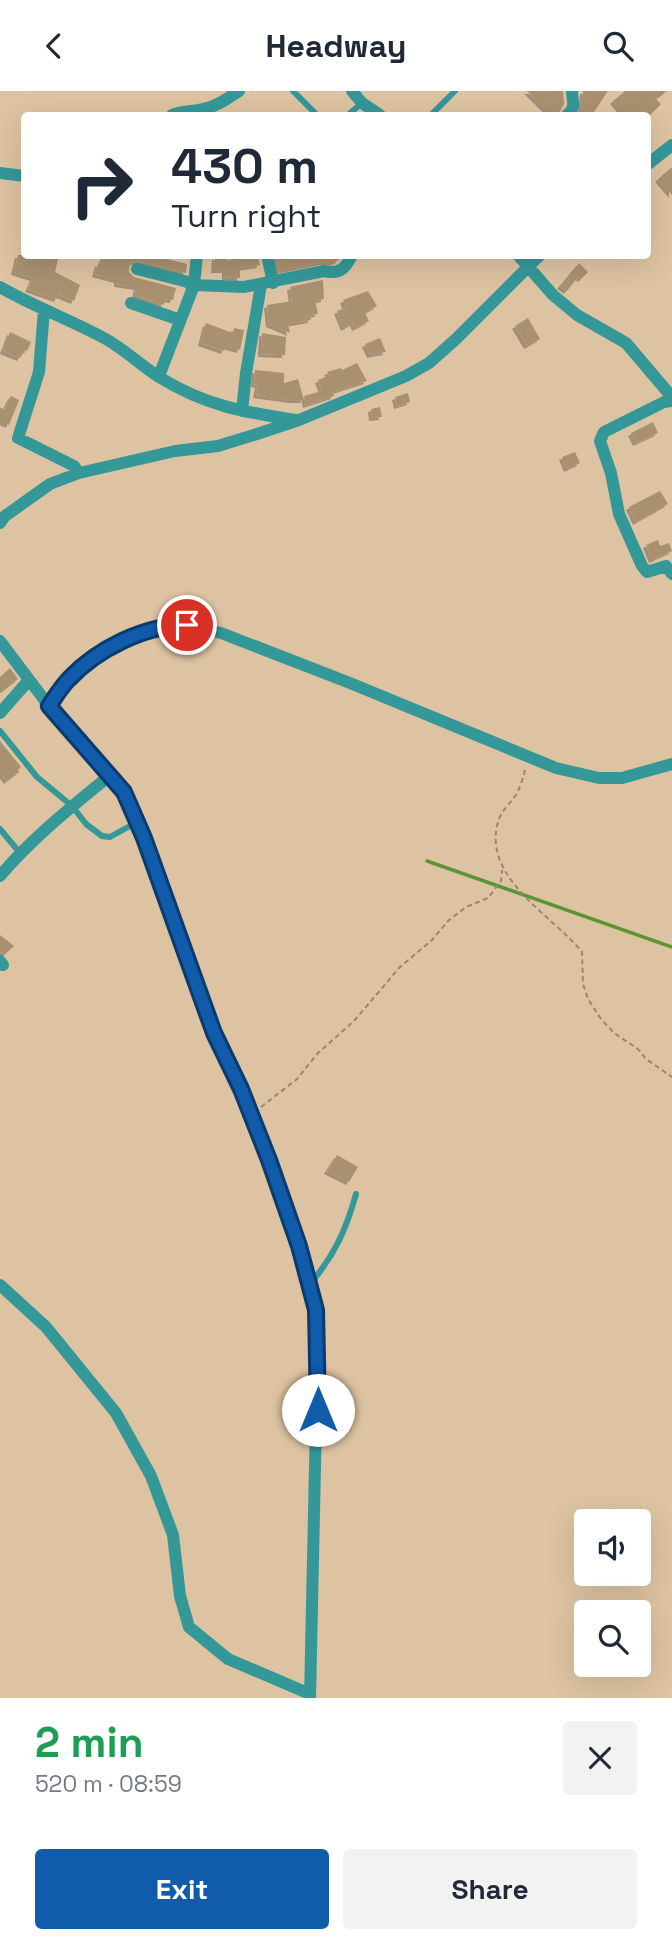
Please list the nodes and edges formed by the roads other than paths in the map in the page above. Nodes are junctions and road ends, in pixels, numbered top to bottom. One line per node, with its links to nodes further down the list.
1 (239, 91): 7 (street)
2 (293, 91): 8 (lane)
3 (352, 91): 6 (street)
4 (455, 91): 11 (lane)
5 (572, 91): 12 (street)
6 (362, 103): 9 (lane); 10 (street)
7 (179, 112)
8 (314, 112)
9 (352, 112)
10 (376, 112)
11 (434, 112)
12 (571, 112)
13 (672, 145): 14 (street)
14 (651, 162)
15 (0, 173): 16 (street)
16 (21, 176)
17 (196, 259): 25 (street)
18 (267, 259): 24 (street)
19 (349, 259): 24 (street)
20 (522, 259): 22 (street)
21 (536, 259): 22 (street)
22 (528, 266): 31 (street); 33 (street)
23 (137, 269): 25 (street)
24 (267, 284): 25 (street); 32 (street)
25 (193, 286): 29 (street)
26 (0, 287): 28 (street)
27 (131, 303): 29 (street)
28 (44, 310): 30 (street); 34 (street)
29 (180, 320): 30 (street)
30 (159, 376): 32 (street)
31 (672, 399): 36 (street)
32 (242, 411): 33 (street)
33 (299, 420): 34 (street)
34 (79, 473): 35 (street)
35 (0, 523)
36 (672, 574)
37 (0, 641): 38 (street)
38 (4, 653): 39 (street)
39 (29, 680): 40 (street); 41 (street)
40 (49, 706): 43 (street); 44 (street)
41 (0, 713)
42 (0, 731): 45 (lane)
43 (672, 764)
44 (109, 776): 45 (street); 46 (street)
45 (72, 806): 46 (lane); 48 (street)
46 (137, 822): 51 (street)
47 (0, 828): 48 (lane)
48 (20, 853): 49 (street)
49 (0, 876)
50 (356, 1194): 51 (lane)
51 (310, 1284): 53 (street)
52 (0, 1285): 53 (street)
53 (310, 1696)

